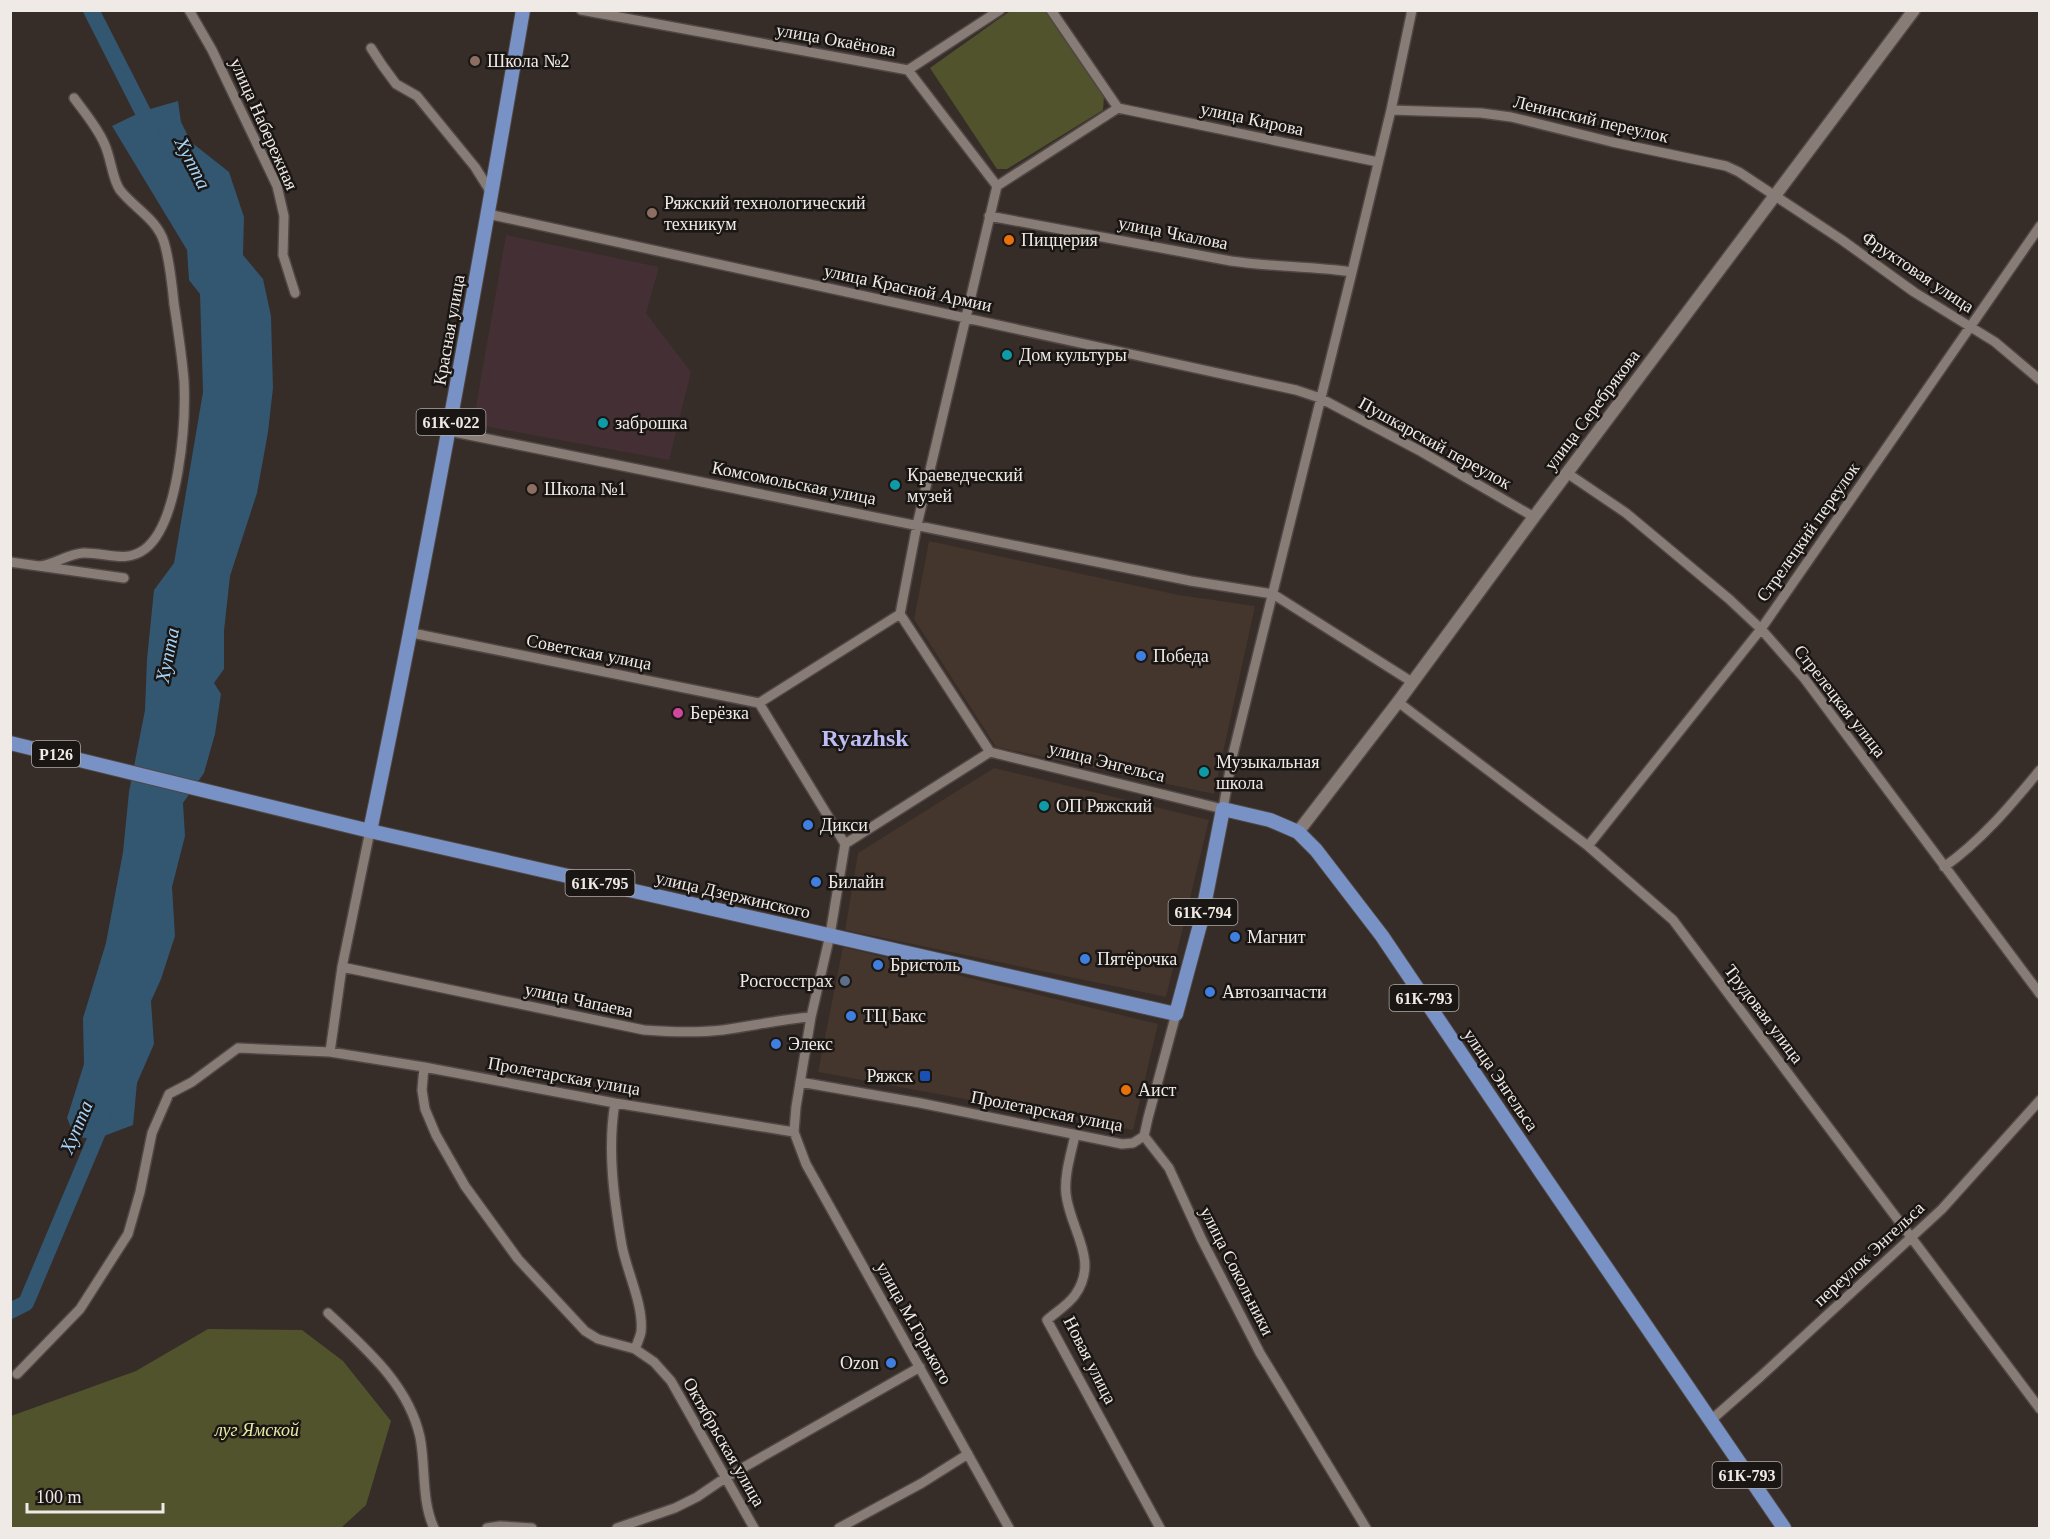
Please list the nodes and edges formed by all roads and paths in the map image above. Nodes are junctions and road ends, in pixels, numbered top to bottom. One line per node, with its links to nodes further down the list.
1 (189, 10): 21 (street, улица Набережная)
2 (523, 10): 15 (main road, Красная улица / 61К-022)
3 (581, 10): 9 (street, улица Окаёнова)
4 (1000, 10): 9 (street)
5 (1051, 10): 11 (street)
6 (1412, 10): 12 (street)
7 (1914, 10): 16 (main road, улица Серебрякова)
8 (371, 48): 15 (street)
9 (908, 70): 14 (street)
10 (74, 98): 31 (street)
11 (1118, 108): 13 (street, улица Кирова); 14 (street)
12 (1391, 110): 13 (street); 16 (street, Ленинский переулок)
13 (1378, 162): 20 (street)
14 (997, 186): 18 (street)
15 (492, 194): 17 (main road, Красная улица / 61К-022)
16 (1775, 196): 23 (street, Фруктовая улица); 27 (main road, улица Серебрякова)
17 (488, 214): 22 (street, улица Красной Армии); 26 (main road, Красная улица / 61К-022)
18 (989, 216): 20 (street, улица Чкалова); 22 (street)
19 (2040, 226): 23 (street, Стрелецкий переулок)
20 (1352, 272): 25 (street)
21 (295, 293)
22 (966, 317): 25 (street, улица Красной Армии); 29 (street)
23 (1969, 327): 24 (street, Фруктовая улица); 35 (street, Стрелецкий переулок)
24 (2040, 380)
25 (1320, 398): 28 (street, Пушкарский переулок); 33 (street)
26 (449, 430): 29 (street, Комсомольская улица); 36 (main road, Красная улица / 61К-022)
27 (1567, 473): 28 (main road, улица Серебрякова); 35 (street, Стрелецкая улица)
28 (1534, 517): 37 (main road, улица Серебрякова)
29 (917, 525): 33 (street, Комсомольская улица); 34 (street)
30 (10, 562): 31 (street)
31 (40, 566): 32 (street)
32 (124, 578)
33 (1274, 594): 37 (street); 44 (street)
34 (900, 614): 39 (street); 41 (street)
35 (1761, 629): 48 (street, Стрелецкий переулок); 49 (street, Стрелецкая улица)
36 (412, 633): 39 (street, Советская улица); 45 (main road, Красная улица / 61К-022)
37 (1412, 682): 38 (main road, улица Серебрякова)
38 (1398, 702): 46 (main road, улица Серебрякова); 48 (street, Трудовая улица)
39 (759, 703): 47 (street)
40 (10, 743): 42 (main road, Р126)
41 (990, 752): 44 (street, улица Энгельса); 47 (street)
42 (102, 765): 45 (main road, улица Дзержинского / 61К-795)
43 (2040, 770): 49 (street)
44 (1222, 809): 46 (main road, улица Энгельса / 61К-793); 53 (main road, 61К-794)
45 (370, 831): 50 (main road, улица Дзержинского / 61К-795); 51 (street)
46 (1298, 832): 69 (main road, улица Энгельса / 61К-793)
47 (844, 844): 50 (street)
48 (1588, 846): 63 (street, Трудовая улица)
49 (1944, 867): 52 (street, Стрелецкая улица)
50 (830, 935): 53 (main road, улица Дзержинского / 61К-795); 54 (street)
51 (342, 968): 54 (street, улица Чапаева); 55 (street)
52 (2040, 994)
53 (1176, 1014): 62 (street)
54 (811, 1017): 57 (street)
55 (330, 1052): 56 (street, Пролетарская улица); 67 (street, Пролетарская улица)
56 (424, 1067): 59 (street, Пролетарская улица); 65 (street)
57 (800, 1082): 60 (street); 61 (street, Пролетарская улица)
58 (2040, 1100): 63 (street, переулок Энгельса)
59 (615, 1103): 60 (street, Пролетарская улица); 65 (street)
60 (794, 1132): 66 (street, улица М.Горького)
61 (1075, 1135): 62 (street, Пролетарская улица); 79 (street, Новая улица)
62 (1144, 1136): 80 (street, улица Сокольники)
63 (1911, 1238): 68 (street, Трудовая улица); 69 (street, переулок Энгельса)
64 (328, 1313): 72 (street)
65 (635, 1349): 71 (street, Октябрьская улица)
66 (920, 1367): 70 (street, улица М.Горького); 71 (street)
67 (17, 1374)
68 (2040, 1409)
69 (1710, 1421): 81 (main road, улица Энгельса / 61К-793)
70 (968, 1454): 77 (street); 78 (street, улица М.Горького)
71 (725, 1478): 75 (street); 76 (street, Октябрьская улица)
72 (434, 1528)
73 (487, 1528): 74 (street)
74 (532, 1528)
75 (616, 1528)
76 (754, 1528)
77 (839, 1528)
78 (1009, 1528)
79 (1160, 1528)
80 (1366, 1528)
81 (1784, 1528)

